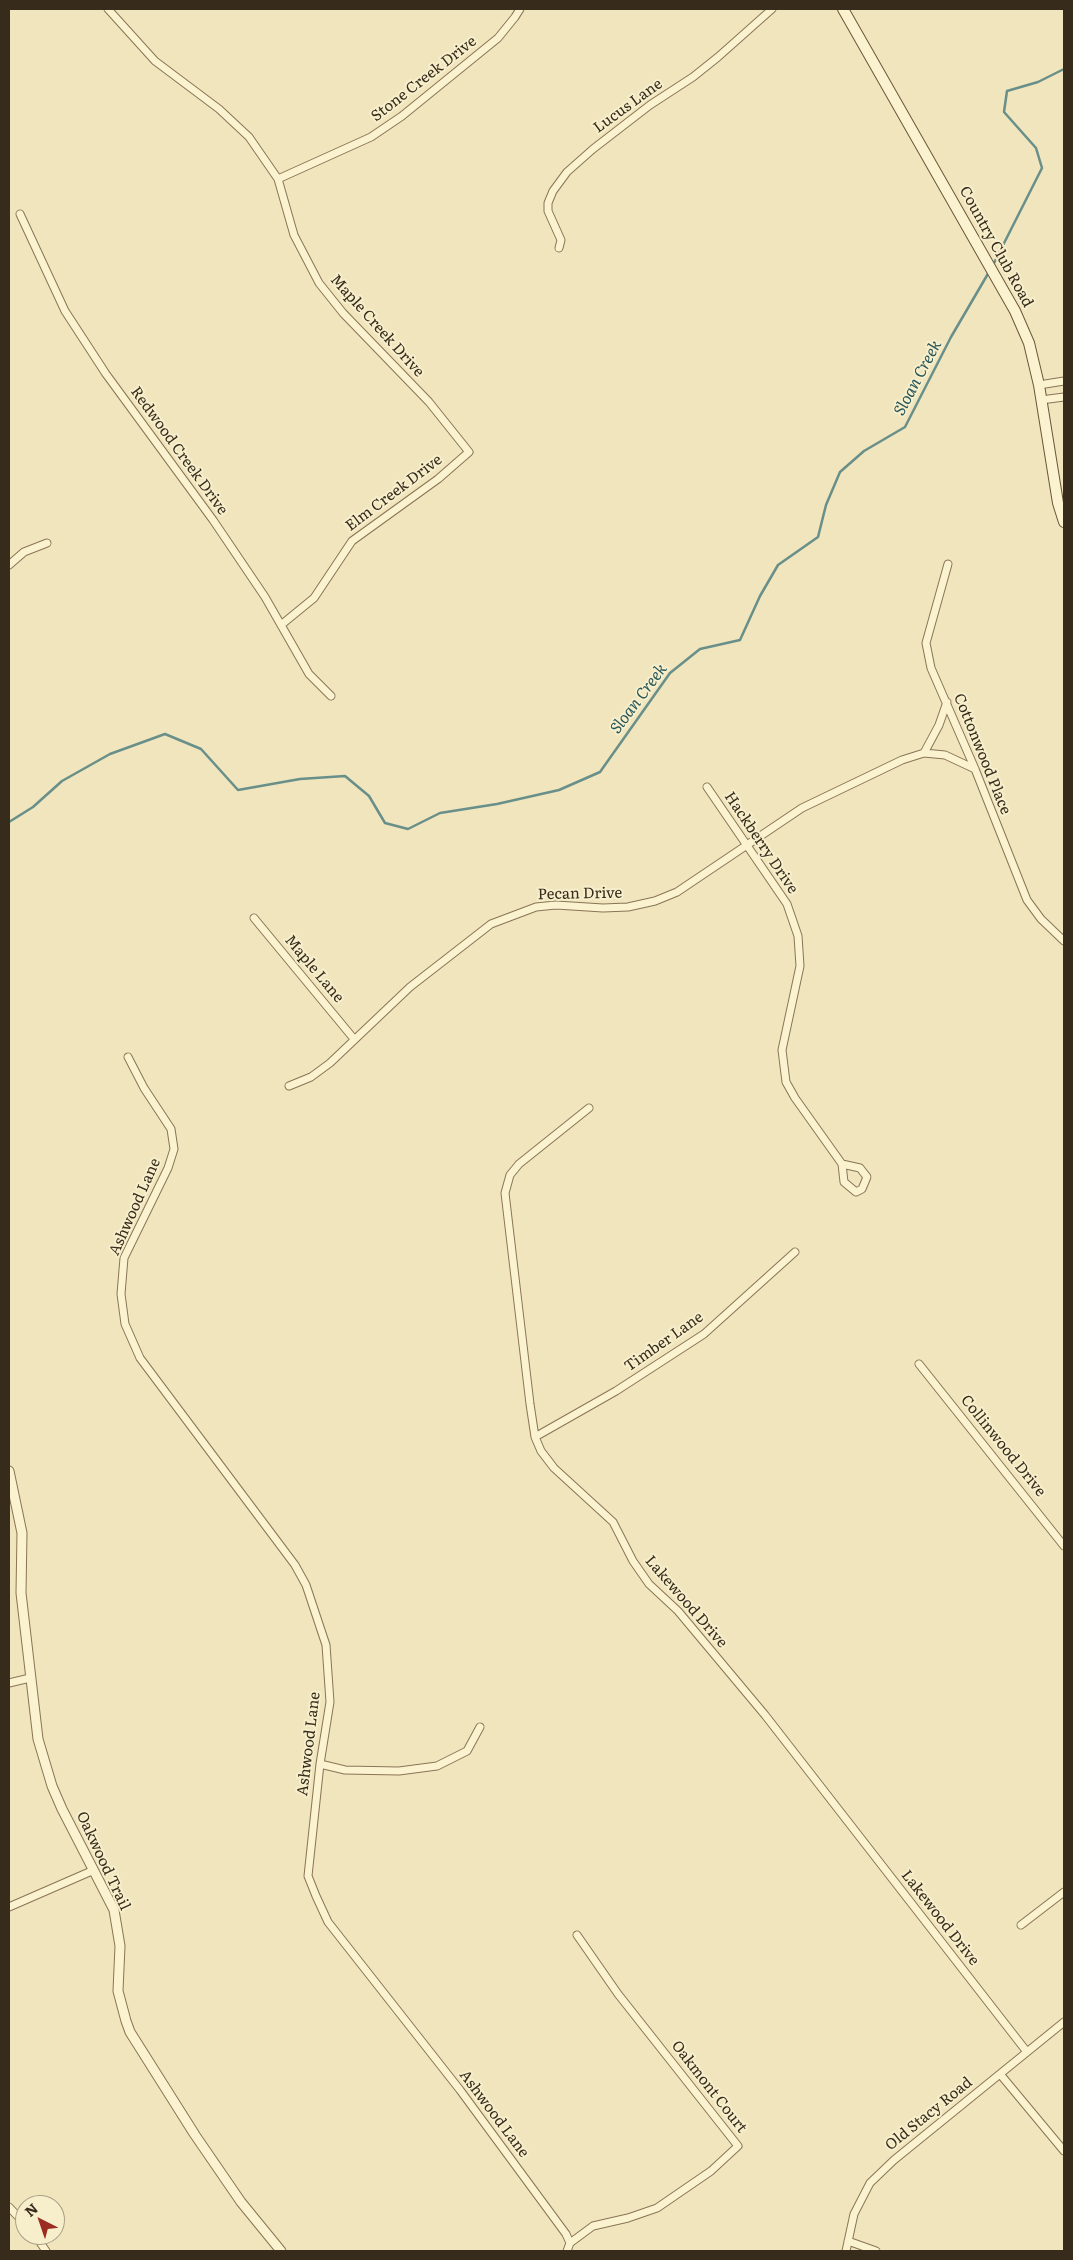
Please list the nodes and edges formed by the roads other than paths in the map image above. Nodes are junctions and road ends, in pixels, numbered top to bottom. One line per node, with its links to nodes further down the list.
1 (108, 9): 5 (street, Maple Creek Drive)
2 (520, 9): 5 (street, Stone Creek Drive)
3 (772, 9): 7 (street, Lucus Lane)
4 (843, 9): 9 (main road, Country Club Road)
5 (278, 179): 12 (street, Maple Creek Drive)
6 (20, 214): 17 (street, Redwood Creek Drive)
7 (559, 248)
8 (1064, 381): 9 (street)
9 (1039, 385): 11 (main road, Country Club Road)
10 (1064, 396): 11 (street)
11 (1041, 400): 13 (main road, Country Club Road)
12 (469, 452): 17 (street, Elm Creek Drive)
13 (1064, 522)
14 (47, 543): 16 (street)
15 (948, 564): 19 (street, Cottonwood Place)
16 (9, 565)
17 (281, 625): 18 (street, Redwood Creek Drive)
18 (331, 696)
19 (947, 702): 20 (street); 21 (street, Cottonwood Place)
20 (924, 753): 21 (street, Pecan Drive); 23 (street, Pecan Drive)
21 (975, 769): 25 (street, Cottonwood Place)
22 (707, 787): 23 (street, Hackberry Drive)
23 (748, 844): 26 (street, Pecan Drive); 30 (street, Hackberry Drive)
24 (254, 918): 26 (street, Maple Lane)
25 (1064, 941)
26 (354, 1039): 28 (street, Pecan Drive)
27 (128, 1058): 39 (street, Ashwood Lane)
28 (289, 1086)
29 (589, 1108): 33 (street, Lakewood Drive)
30 (842, 1164)
31 (795, 1252): 33 (street, Timber Lane)
32 (919, 1364): 35 (street, Collinwood Drive)
33 (535, 1437): 46 (street, Lakewood Drive)
34 (9, 1473): 36 (street, Oakwood Trail)
35 (1064, 1546)
36 (30, 1678): 37 (street); 40 (street, Oakwood Trail)
37 (9, 1683)
38 (480, 1727): 39 (street)
39 (320, 1764): 50 (street, Ashwood Lane)
40 (94, 1870): 42 (street); 51 (street, Oakwood Trail)
41 (1064, 1892): 43 (street)
42 (9, 1907)
43 (1022, 1925)
44 (577, 1934): 50 (street, Oakmont Court)
45 (1064, 2022): 46 (street, Old Stacy Road)
46 (1027, 2052): 47 (street, Old Stacy Road)
47 (1000, 2074): 48 (street); 49 (street, Old Stacy Road)
48 (1064, 2151)
49 (848, 2241): 53 (street, Old Stacy Road); 54 (street)
50 (570, 2243): 52 (street)
51 (281, 2251)
52 (567, 2251)
53 (846, 2251)
54 (876, 2251)

